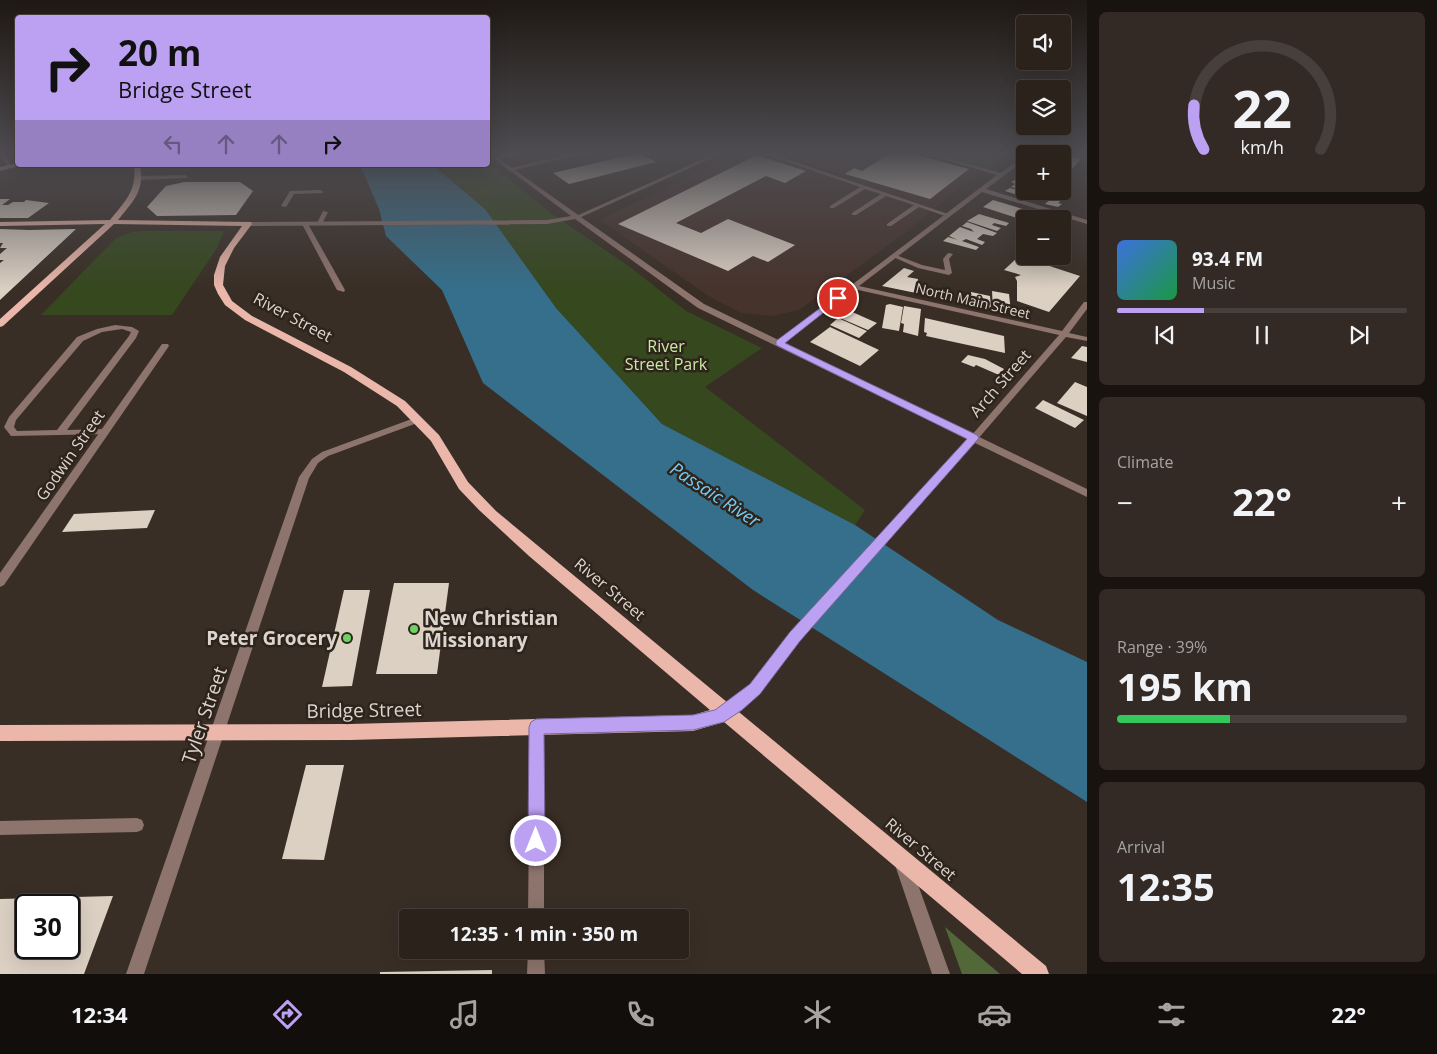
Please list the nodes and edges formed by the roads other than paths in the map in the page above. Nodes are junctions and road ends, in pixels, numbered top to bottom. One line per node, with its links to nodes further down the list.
1 (131, 199): 17 (main road)
2 (288, 199): 11 (street)
3 (553, 199): 16 (street)
4 (616, 199): 16 (street)
5 (844, 199): 12 (street)
6 (877, 199): 14 (street)
7 (902, 199): 10 (street)
8 (969, 199): 15 (street)
9 (1013, 199): 18 (street)
10 (918, 205): 15 (street); 23 (street)
11 (284, 206)
12 (832, 207)
13 (325, 212): 22 (street)
14 (854, 214)
15 (948, 215): 25 (street)
16 (577, 217): 22 (street); 32 (street)
17 (112, 222): 19 (main road); 20 (main road); 29 (main road)
18 (1087, 222)
19 (0, 224)
20 (248, 224): 21 (street); 34 (main road, River Street)
21 (305, 224): 22 (street); 27 (street)
22 (320, 224)
23 (890, 225)
24 (950, 254): 25 (street)
25 (894, 256): 26 (street)
26 (853, 287): 30 (street, North Main Street); 32 (street)
27 (342, 290)
28 (1087, 304): 30 (street, Arch Street)
29 (2, 320)
30 (1064, 334): 31 (street, North Main Street); 37 (street, Arch Street)
31 (1087, 339)
32 (779, 343): 37 (street)
33 (165, 346): 35 (street, Godwin Street)
34 (417, 420): 40 (main road, River Street); 42 (street, Tyler Street)
35 (104, 432): 36 (street); 39 (street, Godwin Street)
36 (60, 433): 36 (street)
37 (974, 438): 38 (street); 40 (street, Arch Street)
38 (1087, 493)
39 (0, 582)
40 (726, 712): 41 (main road, Bridge Street); 46 (main road, River Street)
41 (536, 727): 42 (main road, Bridge Street); 47 (street)
42 (219, 732): 43 (main road, Bridge Street); 49 (street, Tyler Street)
43 (0, 733)
44 (137, 825): 45 (street)
45 (0, 828)
46 (901, 859): 51 (street); 52 (main road, River Street)
47 (536, 909)
48 (536, 959): 50 (street)
49 (135, 974)
50 (536, 974)
51 (941, 974)
52 (1038, 974)

